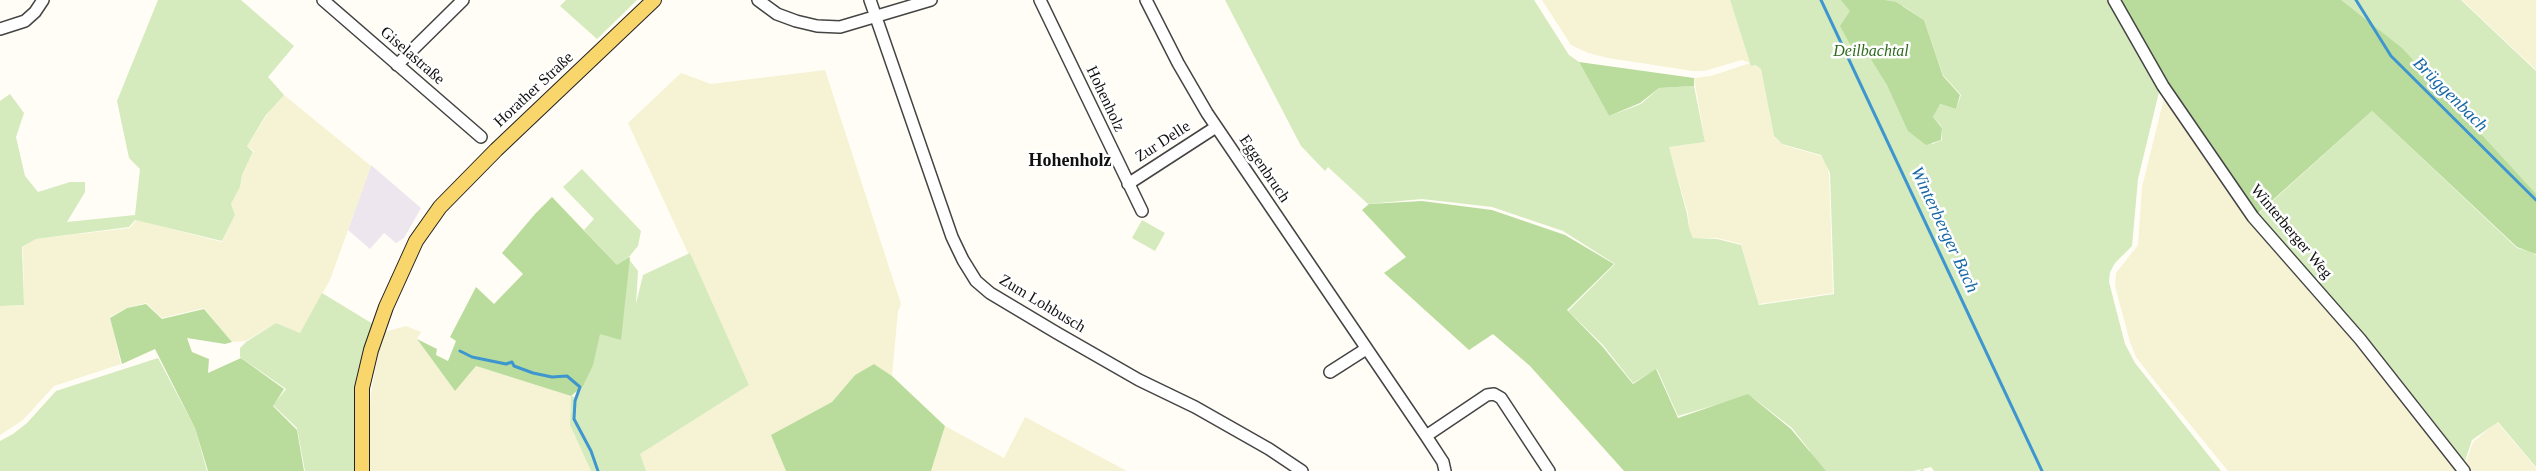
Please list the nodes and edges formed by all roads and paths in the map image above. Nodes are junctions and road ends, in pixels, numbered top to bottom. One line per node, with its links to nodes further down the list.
1 (43, 0): 12 (street)
2 (323, 0): 13 (street, Giselastraße)
3 (463, 0): 13 (street)
4 (654, 0): 21 (main road, Horather Straße)
5 (758, 0): 11 (street)
6 (870, 0): 11 (street, Zum Lohbusch)
7 (931, 0): 11 (street)
8 (1040, 0): 16 (street, Hohenholz)
9 (1146, 0): 14 (street, Eggenbruch)
10 (2114, 0): 25 (street, Winterberger Weg)
11 (875, 16): 22 (street, Zum Lohbusch)
12 (0, 29)
13 (397, 64): 15 (street, Giselastraße)
14 (1216, 127): 16 (street, Zur Delle); 18 (street, Eggenbruch)
15 (481, 137)
16 (1128, 184): 17 (street, Hohenholz)
17 (1142, 211)
18 (1366, 349): 19 (street); 20 (street, Eggenbruch)
19 (1330, 372)
20 (1426, 436): 23 (street, Eggenbruch); 24 (street)
21 (362, 471)
22 (1302, 471)
23 (1445, 471)
24 (1549, 471)
25 (2464, 471)

